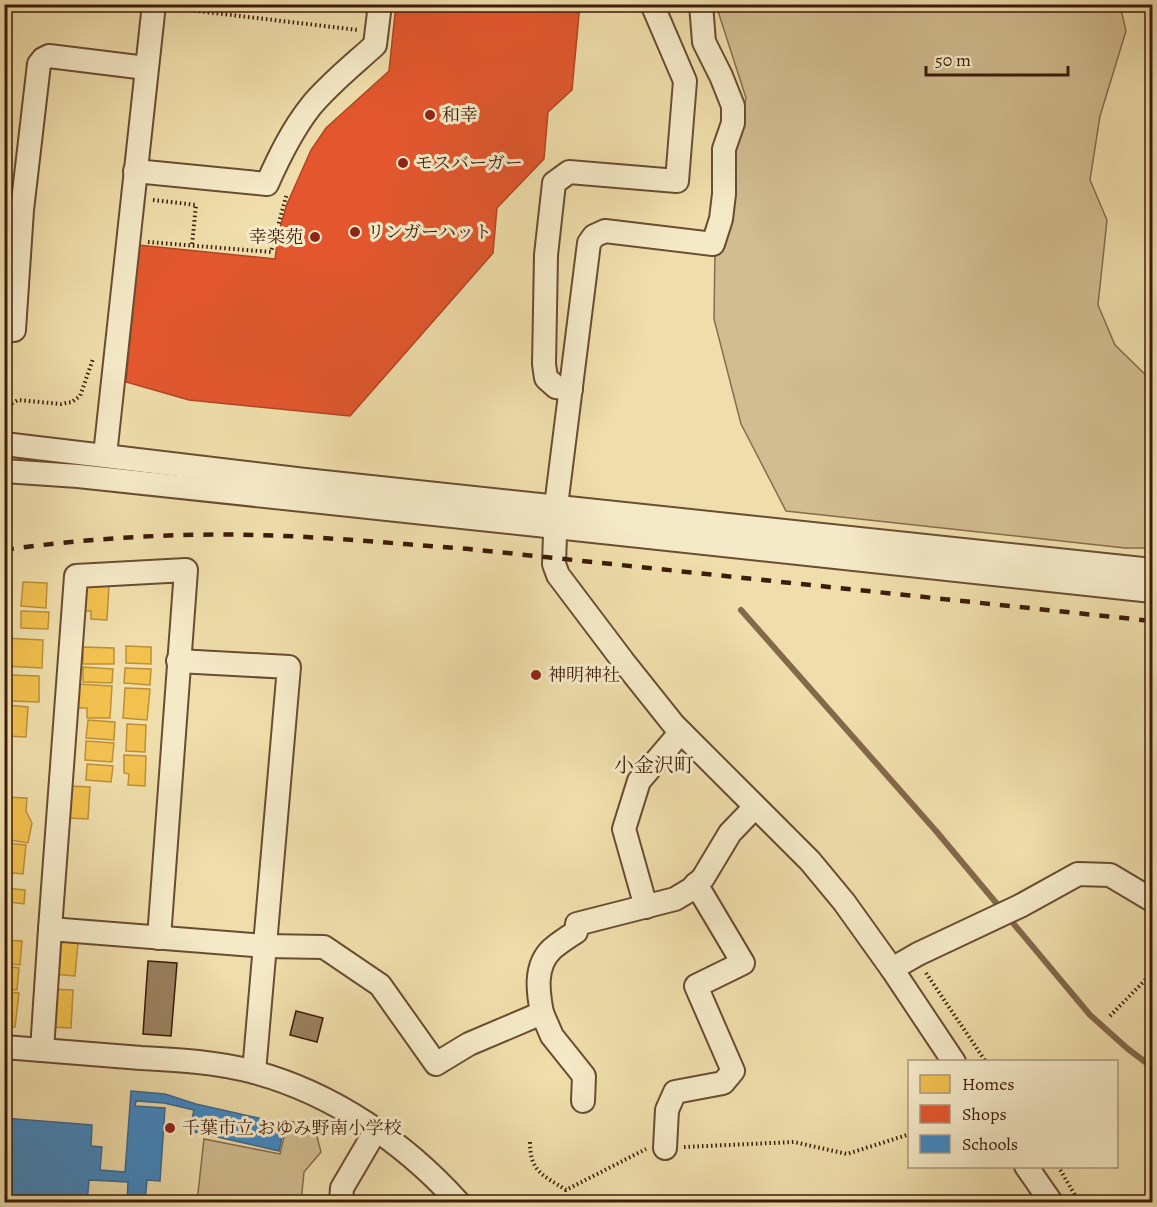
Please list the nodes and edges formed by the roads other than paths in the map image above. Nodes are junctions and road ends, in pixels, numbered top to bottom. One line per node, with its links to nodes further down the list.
1 (380, 4): 6 (street)
2 (652, 4): 8 (street)
3 (701, 4): 8 (street)
4 (153, 5): 5 (street)
5 (146, 68): 6 (street); 7 (street)
6 (135, 171): 10 (street)
7 (15, 330)
8 (571, 389): 12 (street)
9 (4, 444): 10 (street)
10 (105, 455): 12 (street)
11 (4, 471): 13 (street)
12 (556, 506): 13 (street); 14 (street)
13 (555, 529): 15 (street); 17 (street)
14 (1152, 570)
15 (1152, 591)
16 (178, 661): 22 (street); 23 (street); 24 (street)
17 (681, 732): 18 (street); 21 (street)
18 (755, 807): 19 (street); 25 (street)
19 (696, 884): 21 (street); 33 (street)
20 (1152, 900): 25 (street)
21 (646, 907): 26 (street)
22 (50, 929): 23 (street); 28 (street)
23 (159, 938): 24 (street)
24 (265, 946): 26 (street); 30 (street)
25 (892, 969): 29 (street)
26 (542, 1013): 31 (street)
27 (4, 1047): 28 (street)
28 (42, 1050): 30 (street)
29 (953, 1060)
30 (254, 1072): 32 (street)
31 (583, 1101)
32 (376, 1130): 35 (street); 36 (street)
33 (665, 1148)
34 (1027, 1168): 37 (street)
35 (341, 1203)
36 (458, 1203)
37 (1051, 1203)

